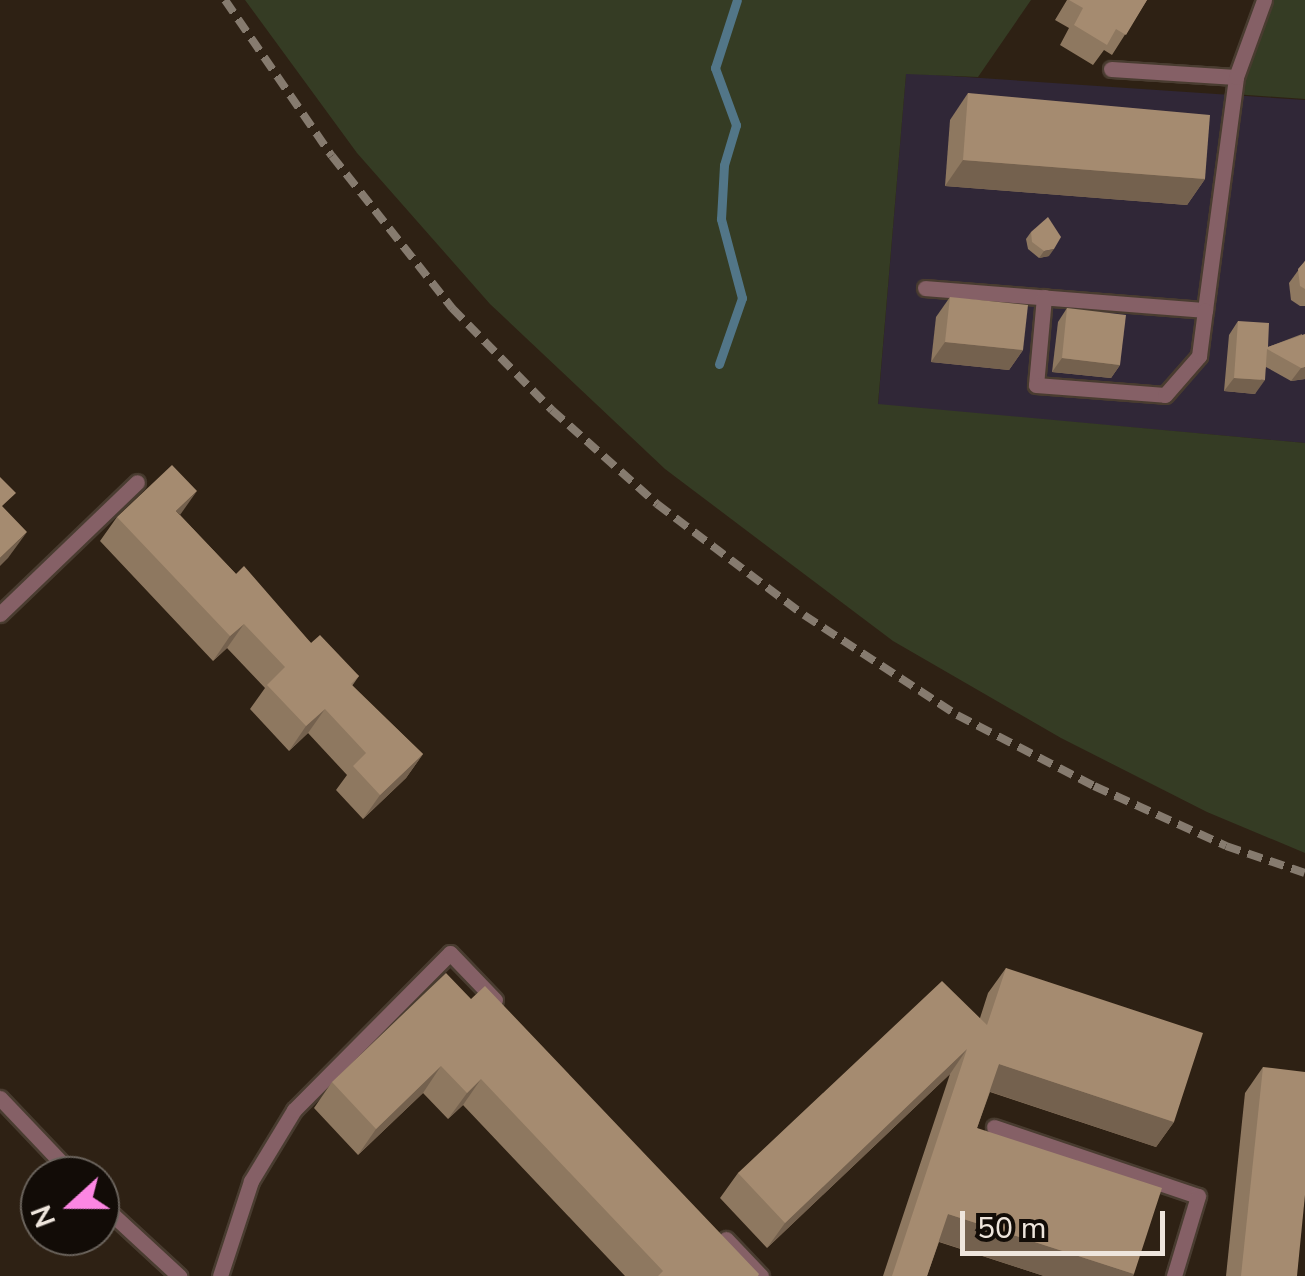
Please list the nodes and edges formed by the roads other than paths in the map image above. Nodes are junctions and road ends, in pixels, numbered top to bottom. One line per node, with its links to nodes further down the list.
1 (1264, 0): 3 (lane)
2 (1111, 68): 3 (lane)
3 (1236, 77): 6 (lane)
4 (925, 288): 5 (lane)
5 (1044, 297): 6 (lane); 6 (lane)
6 (1206, 310)
7 (137, 482): 8 (lane)
8 (0, 614)
9 (504, 1010): 16 (lane)
10 (0, 1098): 12 (lane)
11 (994, 1127): 18 (lane)
12 (55, 1156)
13 (707, 1220): 17 (lane)
14 (120, 1221): 15 (lane)
15 (179, 1276)
16 (220, 1276)
17 (761, 1276)
18 (1174, 1276)

